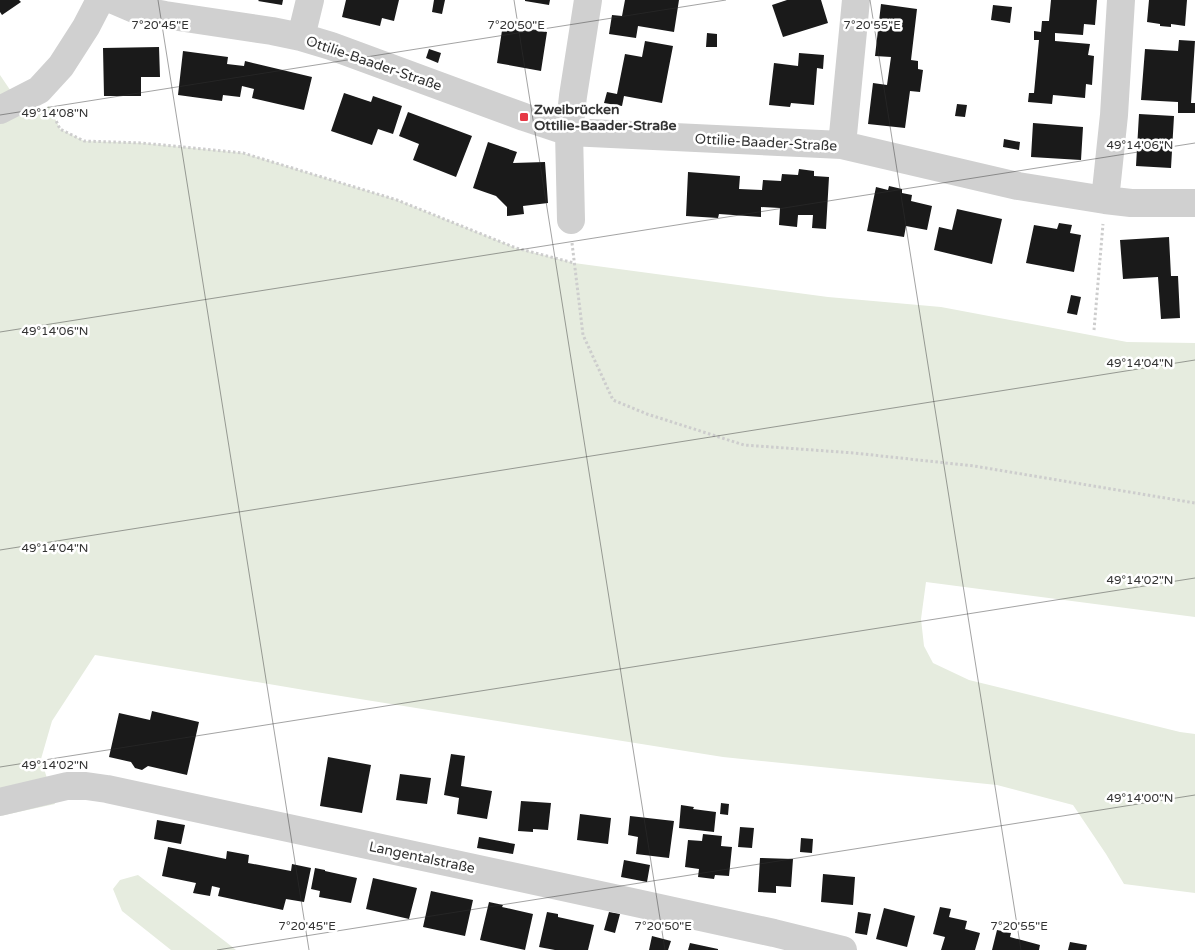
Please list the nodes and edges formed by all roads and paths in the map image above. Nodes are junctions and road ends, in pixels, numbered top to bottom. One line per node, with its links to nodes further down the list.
1 (100, 0): 8 (street)
2 (113, 0): 7 (street, Ottilie-Baader-Straße)
3 (310, 0): 7 (street)
4 (588, 0): 10 (street)
5 (856, 0): 11 (street)
6 (1120, 0): 12 (street)
7 (301, 37): 10 (street, Ottilie-Baader-Straße)
8 (39, 90): 9 (street); 15 (path)
9 (0, 110)
10 (569, 132): 11 (street, Ottilie-Baader-Straße); 14 (street)
11 (842, 145): 12 (street, Ottilie-Baader-Straße)
12 (1105, 200): 13 (street, Ottilie-Baader-Straße); 16 (path)
13 (1195, 203)
14 (571, 220): 15 (path)
15 (574, 263): 17 (path)
16 (1094, 330)
17 (1195, 503)
18 (0, 802): 19 (street, Langentalstraße)
19 (843, 950)

